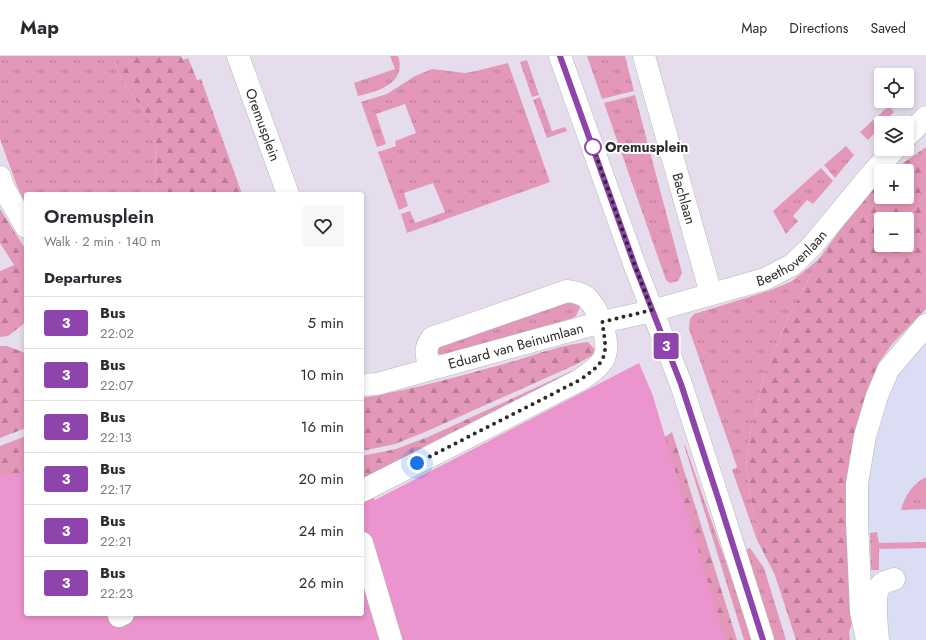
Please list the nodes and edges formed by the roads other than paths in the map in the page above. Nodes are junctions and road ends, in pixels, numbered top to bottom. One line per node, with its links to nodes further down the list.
1 (238, 56): 8 (street, Oremusplein)
2 (560, 56): 11 (street)
3 (644, 56): 10 (street, Bachlaan)
4 (926, 117): 5 (street)
5 (914, 129)
6 (888, 156): 10 (street, Beethovenlaan)
7 (0, 177): 9 (street)
8 (287, 192)
9 (24, 224)
10 (711, 294): 11 (street, Beethovenlaan)
11 (652, 310): 12 (street, Eduard van Beinumlaan); 20 (street)
12 (602, 322): 14 (street, Eduard van Beinumlaan); 14 (street, Eduard van Beinumlaan); 16 (street)
13 (926, 325): 21 (street)
14 (430, 369): 15 (street, Eduard van Beinumlaan)
15 (364, 385)
16 (364, 490)
17 (364, 550): 19 (street)
18 (894, 579): 22 (street)
19 (391, 640)
20 (762, 640)
21 (867, 640)
22 (878, 640)

